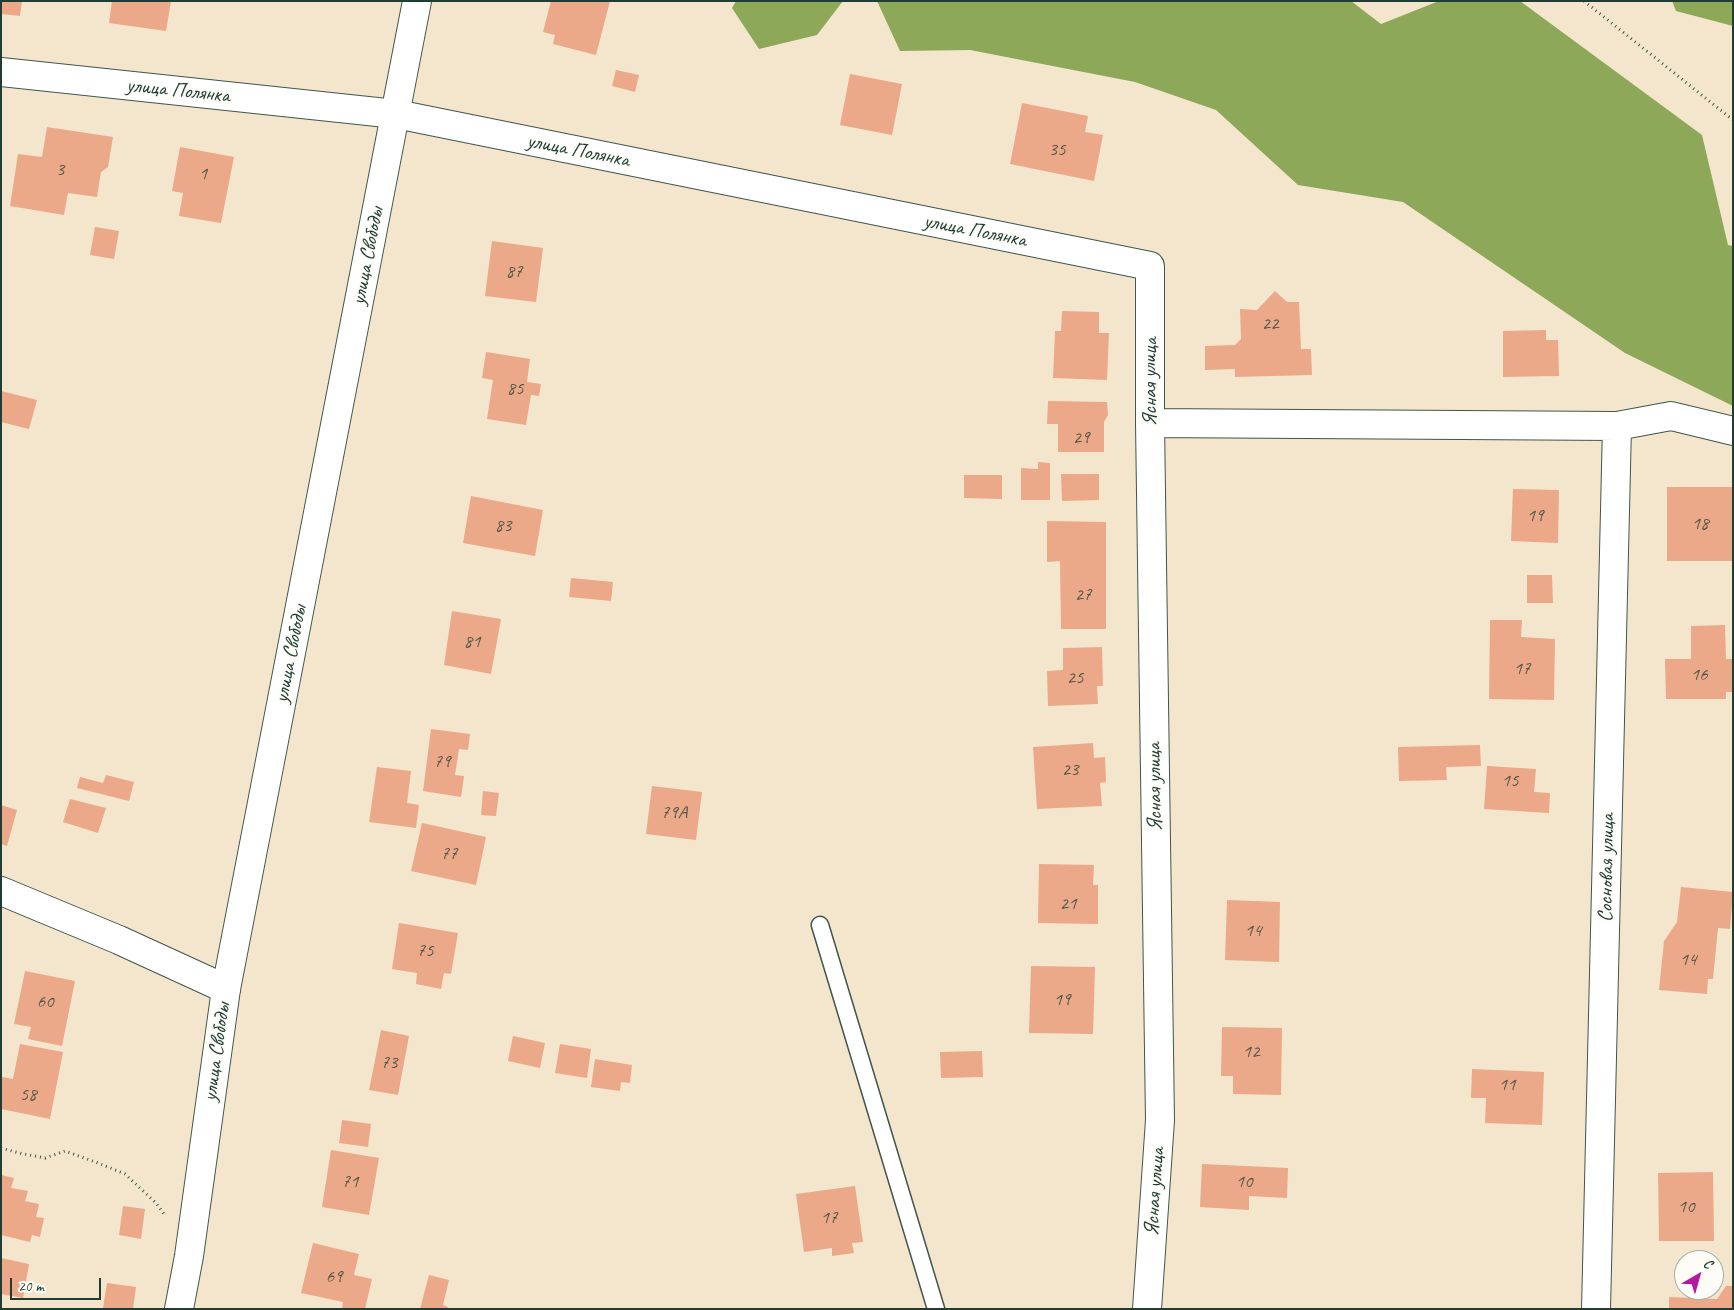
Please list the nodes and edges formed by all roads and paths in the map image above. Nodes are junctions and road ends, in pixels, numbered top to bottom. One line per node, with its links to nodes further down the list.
1 (417, 1): 4 (street, улица Свободы)
2 (1584, 1): 5 (path)
3 (1, 72): 4 (street, улица Полянка)
4 (396, 114): 6 (street, улица Полянка); 12 (street, улица Свободы)
5 (1733, 120)
6 (1150, 266): 7 (street, Ясная улица)
7 (1150, 423): 8 (street); 17 (street, Ясная улица)
8 (1617, 426): 9 (street); 18 (street, Сосновая улица)
9 (1733, 431)
10 (1, 891): 12 (street)
11 (820, 925): 16 (lane)
12 (226, 989): 14 (street, улица Свободы)
13 (1, 1148): 14 (path)
14 (189, 1256): 15 (street, улица Свободы)
15 (179, 1309)
16 (936, 1309)
17 (1147, 1309)
18 (1596, 1309)

